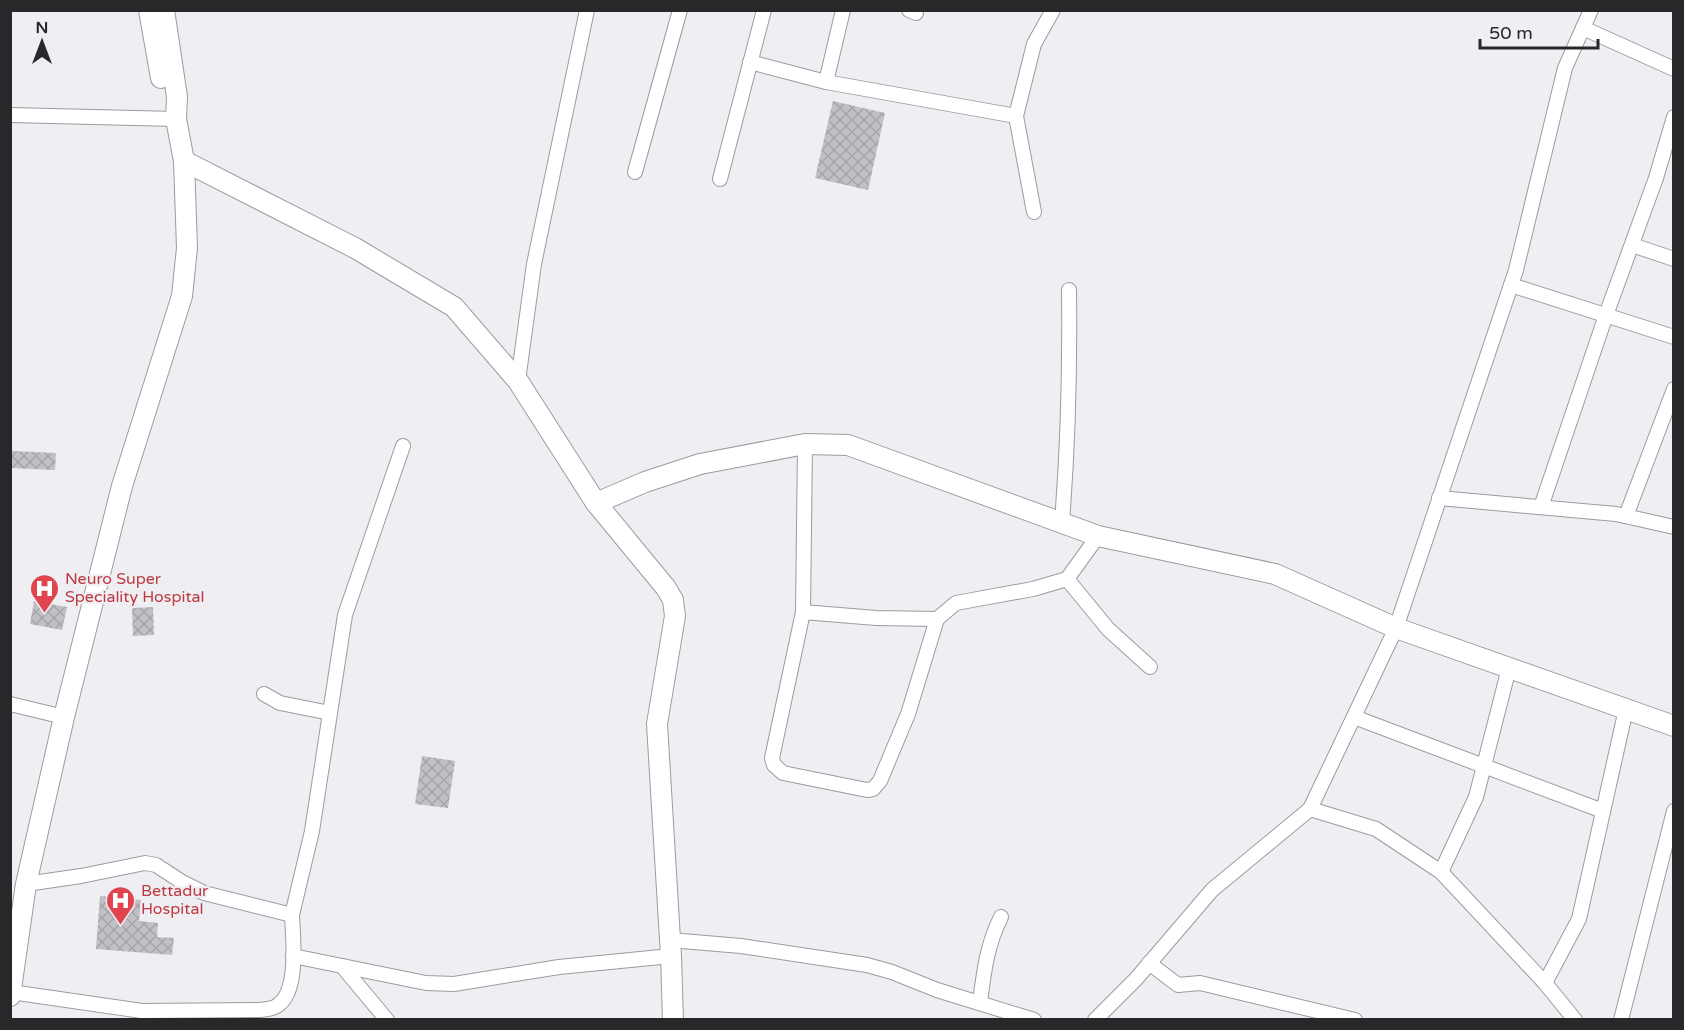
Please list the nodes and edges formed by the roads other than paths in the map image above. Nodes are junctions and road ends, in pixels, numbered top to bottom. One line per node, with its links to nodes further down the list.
1 (149, 10): 16 (main road)
2 (164, 10): 16 (main road)
3 (586, 10): 27 (street)
4 (680, 10): 18 (street)
5 (764, 10): 10 (street)
6 (843, 10): 12 (street)
7 (1053, 10): 14 (street)
8 (1591, 10): 9 (street)
9 (1583, 28): 11 (street); 23 (street)
10 (750, 63): 12 (street); 19 (street)
11 (1674, 69)
12 (826, 82): 14 (street)
13 (10, 115): 16 (street)
14 (1016, 116): 20 (street)
15 (1674, 117): 21 (street)
16 (176, 119): 17 (main road)
17 (184, 160): 27 (main road); 48 (main road)
18 (635, 172)
19 (720, 179)
20 (1034, 212)
21 (1632, 245): 22 (street); 25 (street)
22 (1674, 259)
23 (1511, 285): 25 (street); 31 (street)
24 (1069, 290): 35 (street)
25 (1606, 315): 26 (street); 33 (street)
26 (1674, 337)
27 (518, 381): 32 (main road)
28 (1674, 389): 34 (street)
29 (805, 444): 32 (main road); 35 (main road); 39 (street)
30 (403, 446): 47 (street)
31 (1440, 498): 33 (street); 41 (street)
32 (596, 503): 59 (main road)
33 (1541, 507): 34 (street)
34 (1626, 516): 36 (street)
35 (1062, 522): 37 (main road)
36 (1674, 527)
37 (1098, 536): 38 (street); 41 (main road)
38 (1067, 579): 40 (street); 42 (street)
39 (803, 612): 40 (street); 40 (street)
40 (937, 619)
41 (1396, 628): 43 (main road); 49 (street)
42 (1150, 668)
43 (1509, 668): 46 (main road); 51 (street)
44 (264, 694): 47 (street)
45 (10, 704): 48 (street)
46 (1626, 709): 50 (main road); 53 (street)
47 (330, 713): 57 (street)
48 (64, 717): 56 (main road)
49 (1354, 717): 51 (street); 52 (street)
50 (1674, 726)
51 (1484, 766): 53 (street); 55 (street)
52 (1310, 809): 55 (street); 61 (street)
53 (1603, 811): 63 (street)
54 (1674, 812): 73 (street)
55 (1441, 872): 63 (street)
56 (26, 884): 57 (street); 64 (main road)
57 (292, 915): 60 (street)
58 (1001, 917): 65 (street)
59 (671, 948): 62 (street); 65 (street); 68 (main road)
60 (293, 956): 62 (street); 66 (street)
61 (1149, 963): 70 (street); 71 (street)
62 (342, 966): 67 (street)
63 (1545, 983): 72 (street)
64 (11, 994): 66 (street)
65 (980, 1002): 69 (street)
66 (121, 1014)
67 (387, 1020)
68 (673, 1020)
69 (1034, 1020)
70 (1095, 1020)
71 (1355, 1020)
72 (1575, 1020)
73 (1621, 1020)

